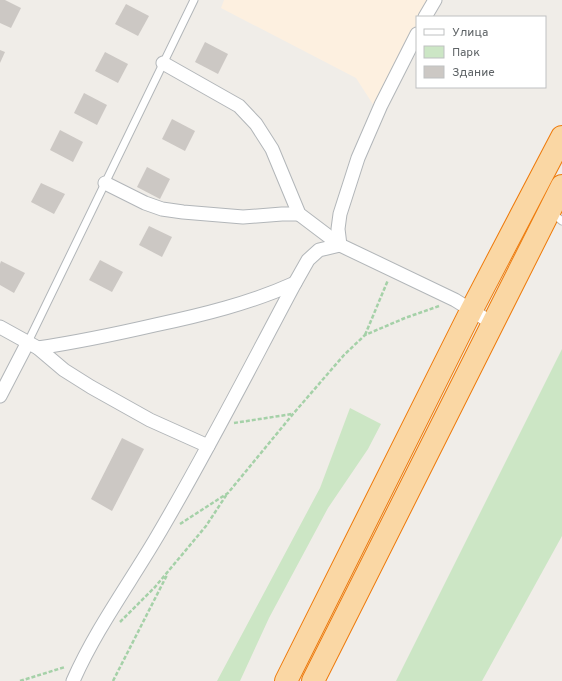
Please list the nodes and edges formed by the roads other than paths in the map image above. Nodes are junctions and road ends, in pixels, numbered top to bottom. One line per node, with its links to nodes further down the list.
1 (194, 0): 5 (lane)
2 (435, 0): 3 (street)
3 (426, 16)
4 (416, 36): 11 (street)
5 (164, 63): 7 (lane); 9 (street)
6 (562, 137): 13 (highway)
7 (105, 184): 9 (street); 16 (lane)
8 (562, 186): 10 (highway)
9 (299, 214): 11 (street)
10 (556, 216): 14 (highway)
11 (340, 245): 12 (street); 13 (street)
12 (295, 283): 16 (street); 18 (street)
13 (463, 305): 14 (street); 20 (highway)
14 (492, 323): 21 (highway)
15 (0, 328): 16 (street)
16 (32, 345): 17 (street); 18 (street)
17 (0, 396)
18 (208, 446): 19 (street)
19 (73, 681)
20 (286, 681)
21 (313, 681)

